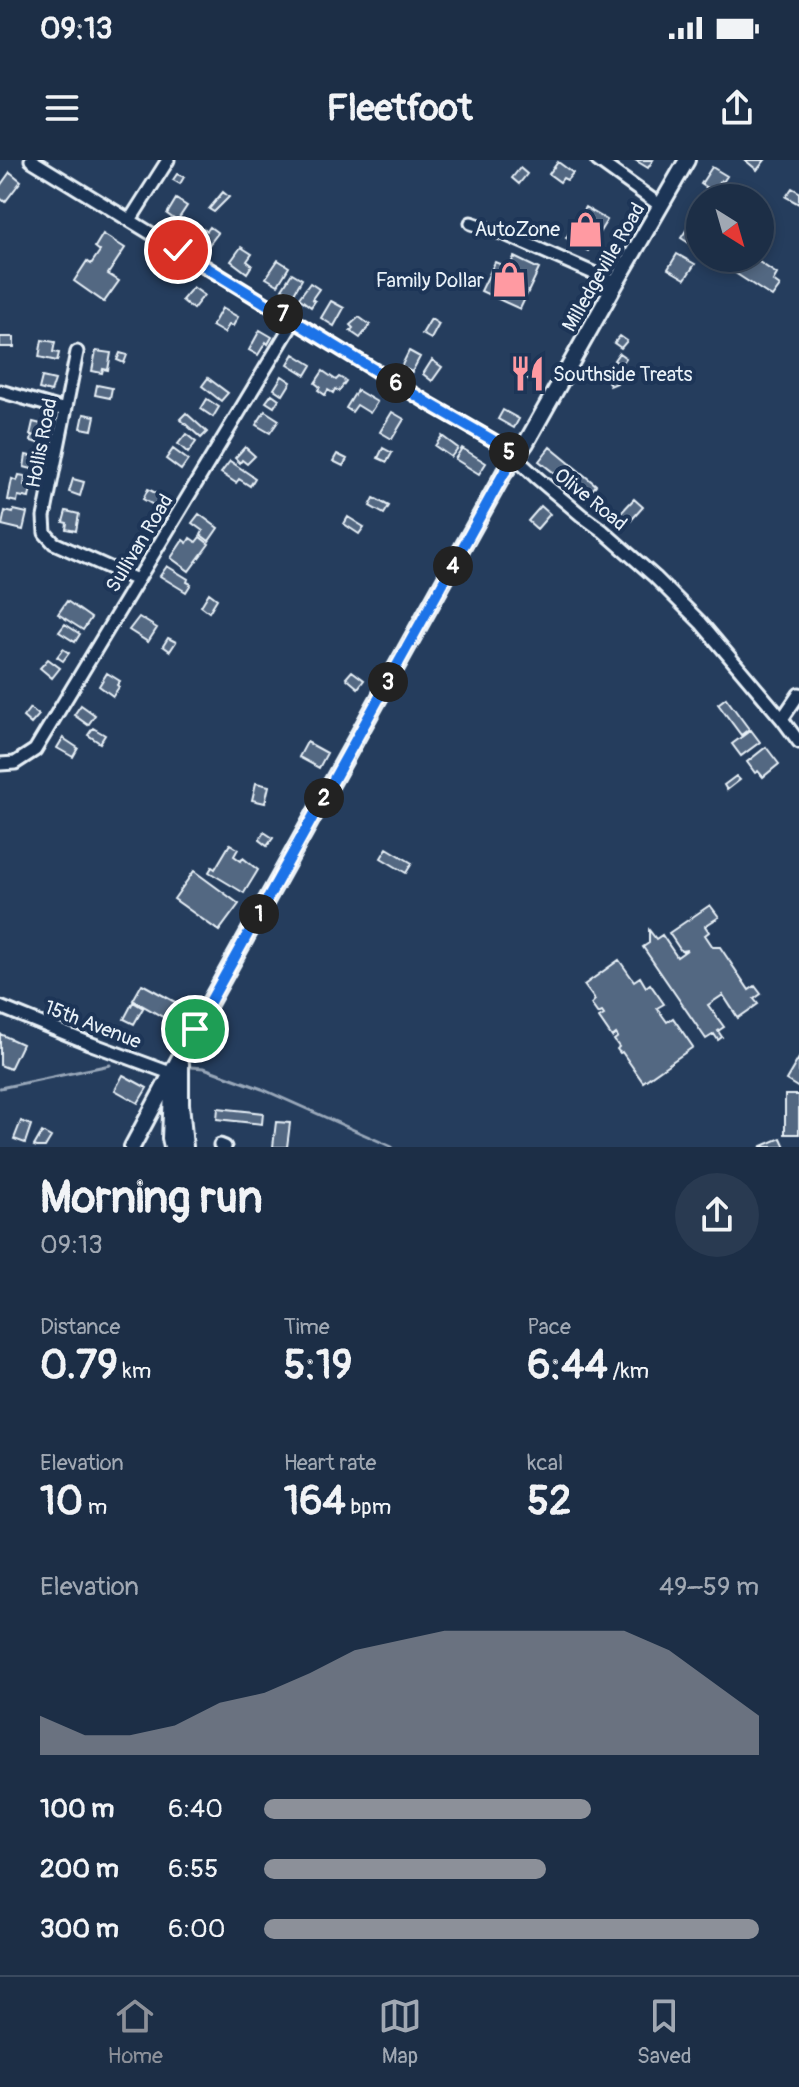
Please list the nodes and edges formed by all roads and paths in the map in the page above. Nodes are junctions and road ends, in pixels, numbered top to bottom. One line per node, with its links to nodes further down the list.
1 (31, 160): 6 (street, Olive Road)
2 (168, 160): 6 (street)
3 (597, 160): 5 (street)
4 (687, 160): 5 (main road, Milledgeville Road)
5 (661, 206): 8 (main road, Milledgeville Road)
6 (130, 220): 9 (street, Olive Road)
7 (471, 223): 8 (street)
8 (616, 283): 13 (main road, Milledgeville Road)
9 (294, 321): 13 (street, Olive Road); 14 (street, Sullivan Road)
10 (77, 352): 12 (street, Hollis Road)
11 (0, 391): 12 (street)
12 (65, 410): 14 (street, Hollis Road)
13 (515, 458): 16 (street, Olive Road); 20 (main road, Milledgeville Road)
14 (137, 580): 18 (street, Sullivan Road)
15 (799, 694): 16 (street)
16 (782, 719): 17 (street, Olive Road)
17 (799, 742)
18 (0, 764)
19 (0, 1007): 21 (street, 15th Avenue)
20 (180, 1059): 21 (main road, Milledgeville Road); 24 (main road)
21 (173, 1074): 22 (main road, Milledgeville Road); 23 (main road)
22 (132, 1147)
23 (172, 1147)
24 (185, 1147)

